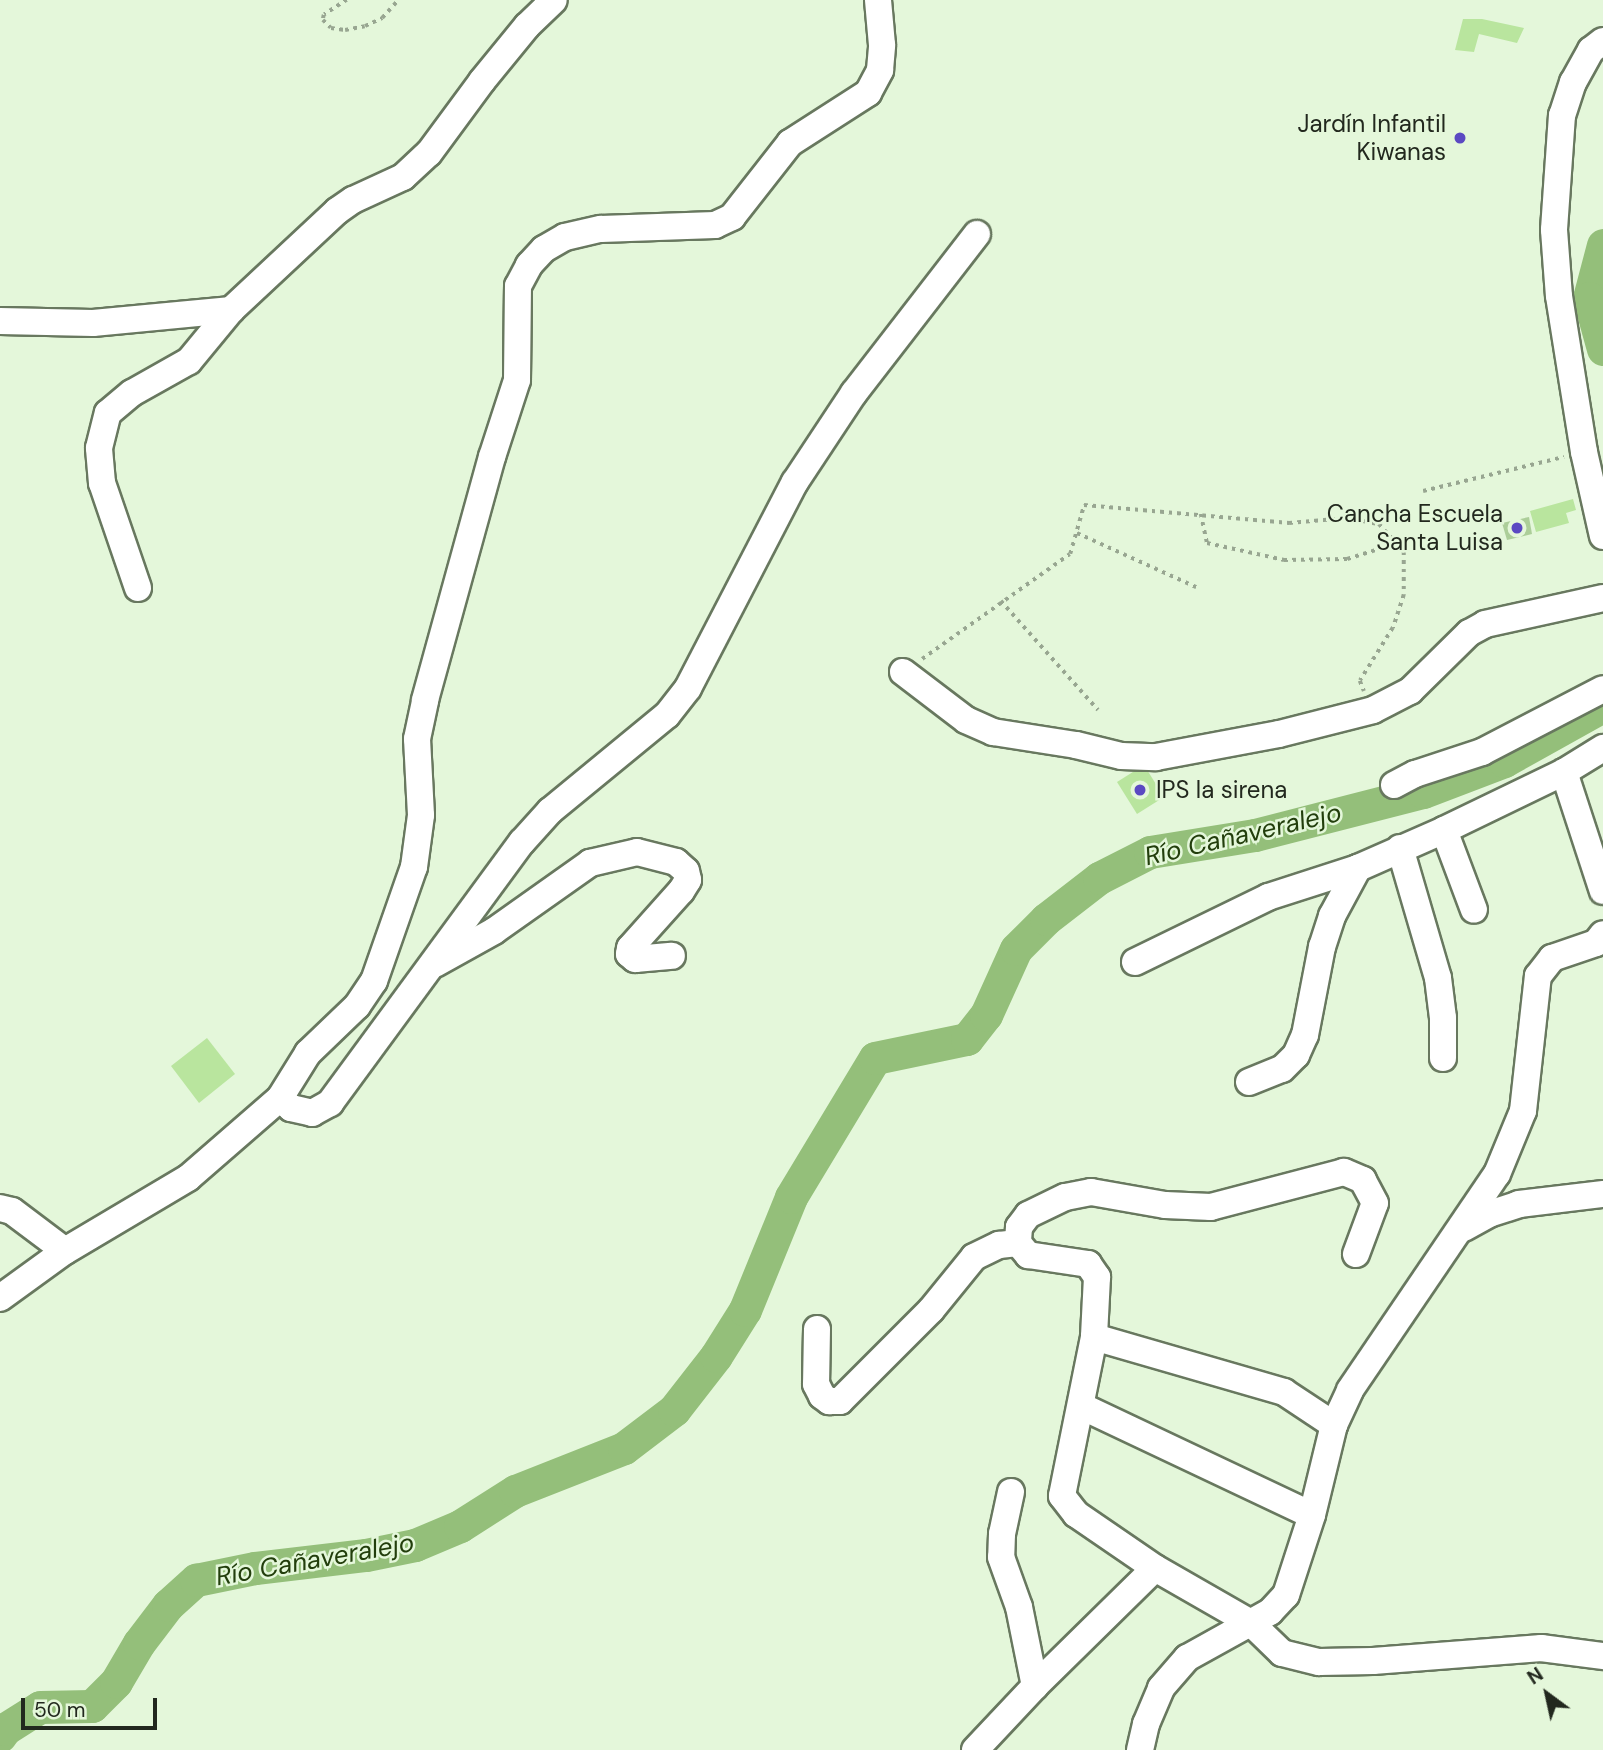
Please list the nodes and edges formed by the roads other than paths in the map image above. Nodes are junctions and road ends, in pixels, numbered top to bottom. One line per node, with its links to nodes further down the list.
1 (554, 0): 5 (street)
2 (878, 0): 26 (street)
3 (1597, 46): 7 (street)
4 (977, 234): 23 (street)
5 (231, 310): 6 (street); 8 (street)
6 (0, 321)
7 (1603, 536)
8 (138, 588)
9 (1603, 598): 10 (street)
10 (903, 672)
11 (1603, 689): 14 (street)
12 (1603, 748): 13 (street)
13 (1564, 772): 15 (street); 18 (street)
14 (1394, 785)
15 (1444, 830): 16 (street); 19 (street)
16 (1400, 848): 17 (street); 24 (street)
17 (1358, 868): 22 (street); 25 (street)
18 (1603, 891)
19 (1474, 910)
20 (1603, 934): 29 (street)
21 (671, 956): 23 (street)
22 (1135, 961)
23 (430, 967): 26 (street)
24 (1443, 1058)
25 (1248, 1082)
26 (279, 1098): 31 (street)
27 (1603, 1194): 29 (street)
28 (0, 1208): 31 (street)
29 (1460, 1230): 37 (street)
30 (1018, 1243): 32 (street); 34 (street); 35 (street)
31 (65, 1251): 33 (street)
32 (1356, 1254)
33 (0, 1298)
34 (817, 1329)
35 (1094, 1337): 36 (street); 37 (street)
36 (1081, 1406): 39 (street); 40 (street)
37 (1334, 1425): 39 (street)
38 (1011, 1492): 43 (street)
39 (1312, 1515): 41 (street)
40 (1155, 1567): 41 (street); 43 (street)
41 (1251, 1623): 42 (street); 45 (street)
42 (1603, 1656)
43 (1035, 1685): 44 (street)
44 (975, 1750)
45 (1140, 1750)

